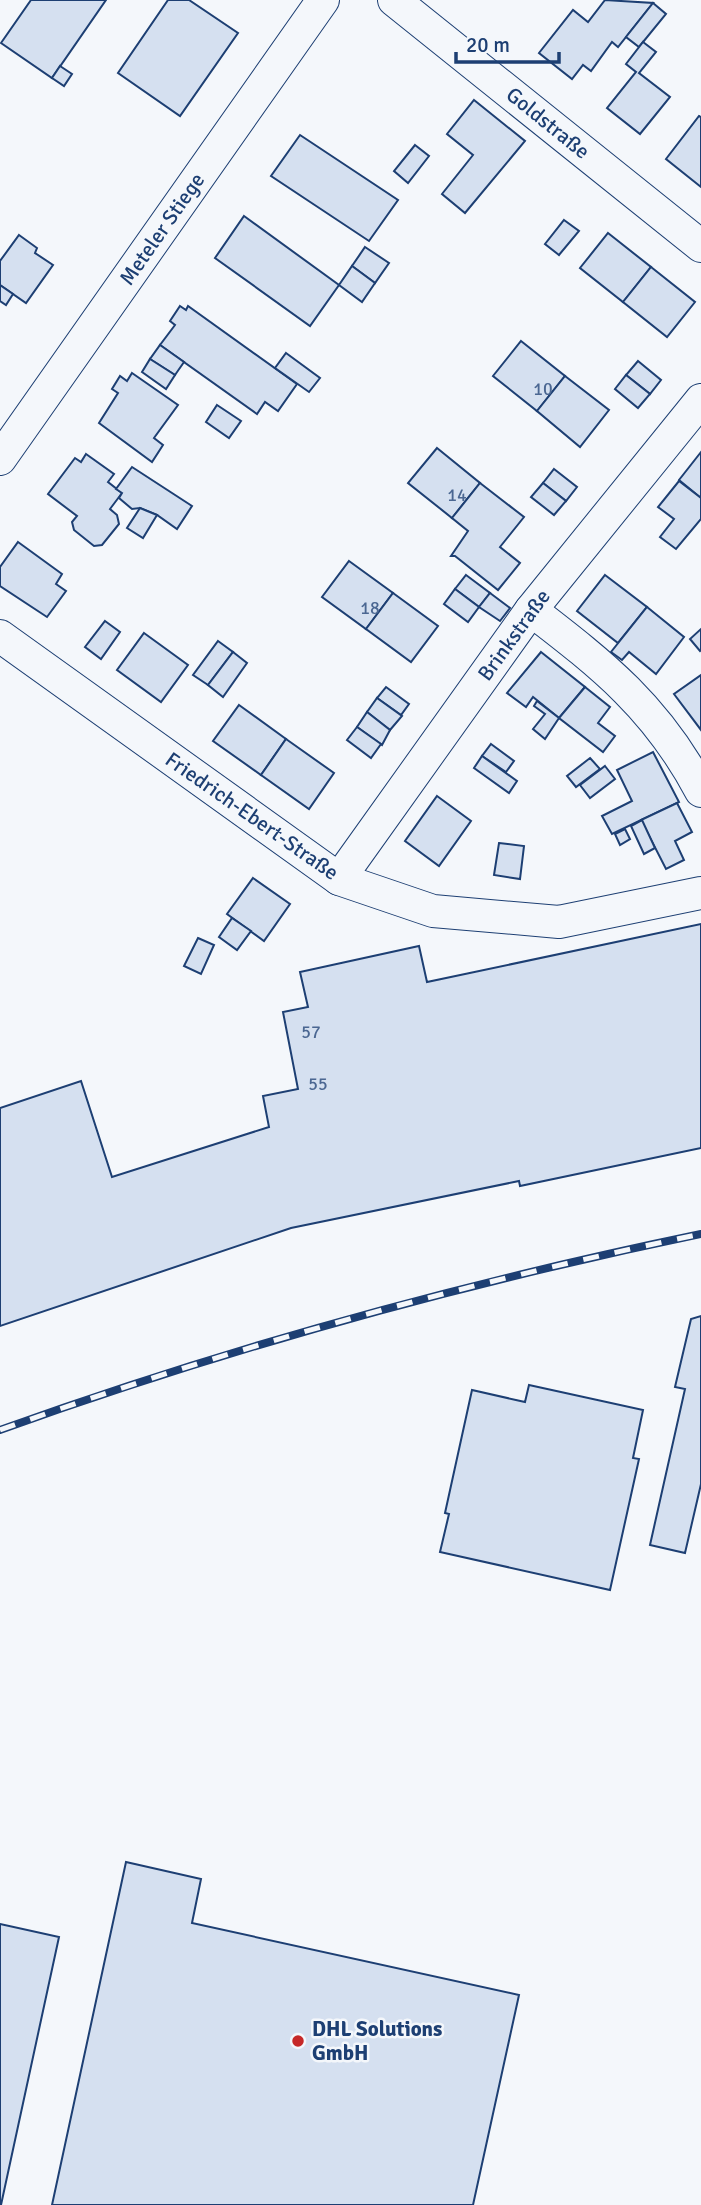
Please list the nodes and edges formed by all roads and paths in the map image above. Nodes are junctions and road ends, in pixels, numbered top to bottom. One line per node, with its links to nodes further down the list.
1 (323, 0): 5 (street, Meteler Stiege)
2 (394, 0): 3 (street, Goldstraße)
3 (701, 246)
4 (701, 400): 6 (street, Brinkstraße)
5 (0, 458)
6 (531, 610): 8 (street); 9 (street, Brinkstraße)
7 (0, 636): 9 (street, Friedrich-Ebert-Straße)
8 (701, 791)
9 (339, 879): 10 (street, Friedrich-Ebert-Straße)
10 (701, 893)

